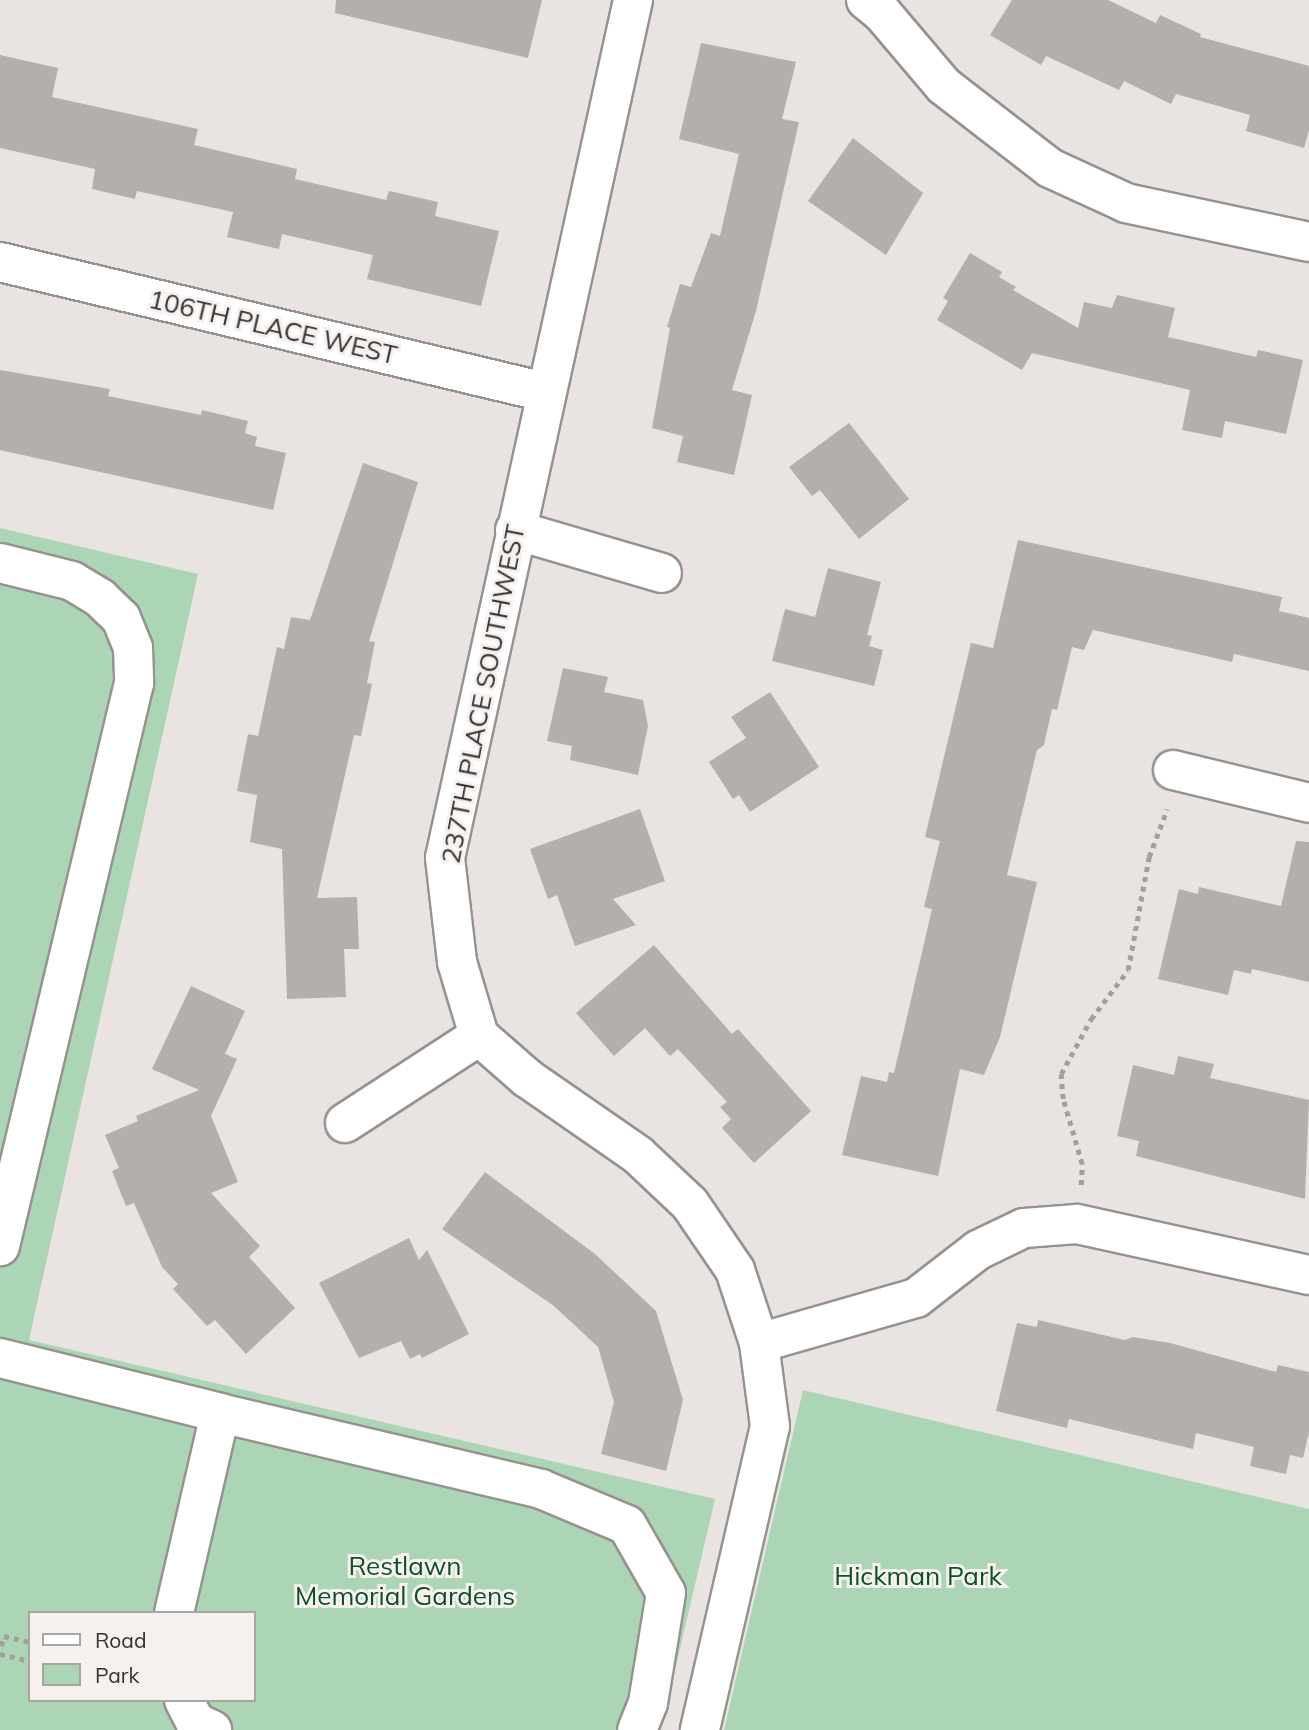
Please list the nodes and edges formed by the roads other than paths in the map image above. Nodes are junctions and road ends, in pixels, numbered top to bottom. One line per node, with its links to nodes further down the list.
1 (633, 0): 5 (street, 237TH PLACE SOUTHWEST)
2 (866, 0): 3 (street)
3 (1309, 242)
4 (0, 262): 5 (street, 106TH PLACE WEST)
5 (545, 392): 6 (street, 237TH PLACE SOUTHWEST)
6 (515, 530): 8 (street); 11 (street, 237TH PLACE SOUTHWEST)
7 (0, 564): 13 (street)
8 (662, 573)
9 (1177, 771): 10 (street)
10 (1309, 803)
11 (479, 1036): 12 (street); 15 (street)
12 (345, 1123)
13 (0, 1246)
14 (1309, 1275): 15 (street)
15 (760, 1343): 22 (street)
16 (0, 1358): 17 (street)
17 (220, 1413): 18 (street); 21 (street)
18 (174, 1611)
19 (185, 1702): 20 (street)
20 (212, 1730)
21 (637, 1730)
22 (700, 1730)

